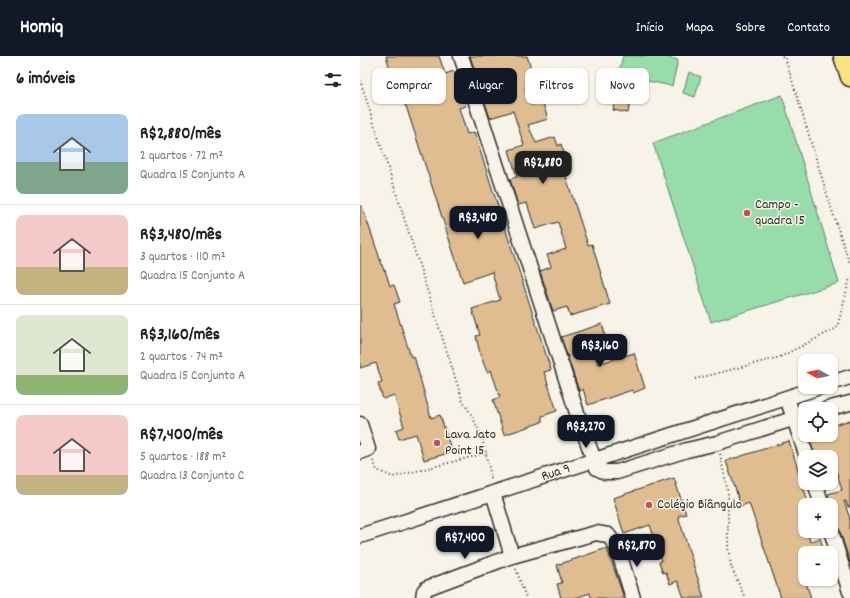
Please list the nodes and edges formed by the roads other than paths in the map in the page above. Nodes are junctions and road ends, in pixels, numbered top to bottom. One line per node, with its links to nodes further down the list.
1 (461, 56): 16 (street)
2 (843, 56): 3 (main road)
3 (850, 77)
4 (850, 377): 5 (street)
5 (838, 381)
6 (799, 394): 7 (street, Rua 9)
7 (787, 398): 10 (street); 13 (street, Rua 9)
8 (850, 403): 9 (street)
9 (838, 406)
10 (798, 413)
11 (798, 417): 15 (street)
12 (360, 424): 14 (street)
13 (679, 433): 15 (street); 16 (street, Rua 9)
14 (364, 450)
15 (687, 450): 16 (street)
16 (593, 461): 17 (street, Rua 9)
17 (494, 493): 18 (street, Rua 9); 20 (street)
18 (360, 536)
19 (832, 538): 21 (street)
20 (512, 556): 22 (street); 23 (street)
21 (850, 592)
22 (423, 598)
23 (633, 598)

